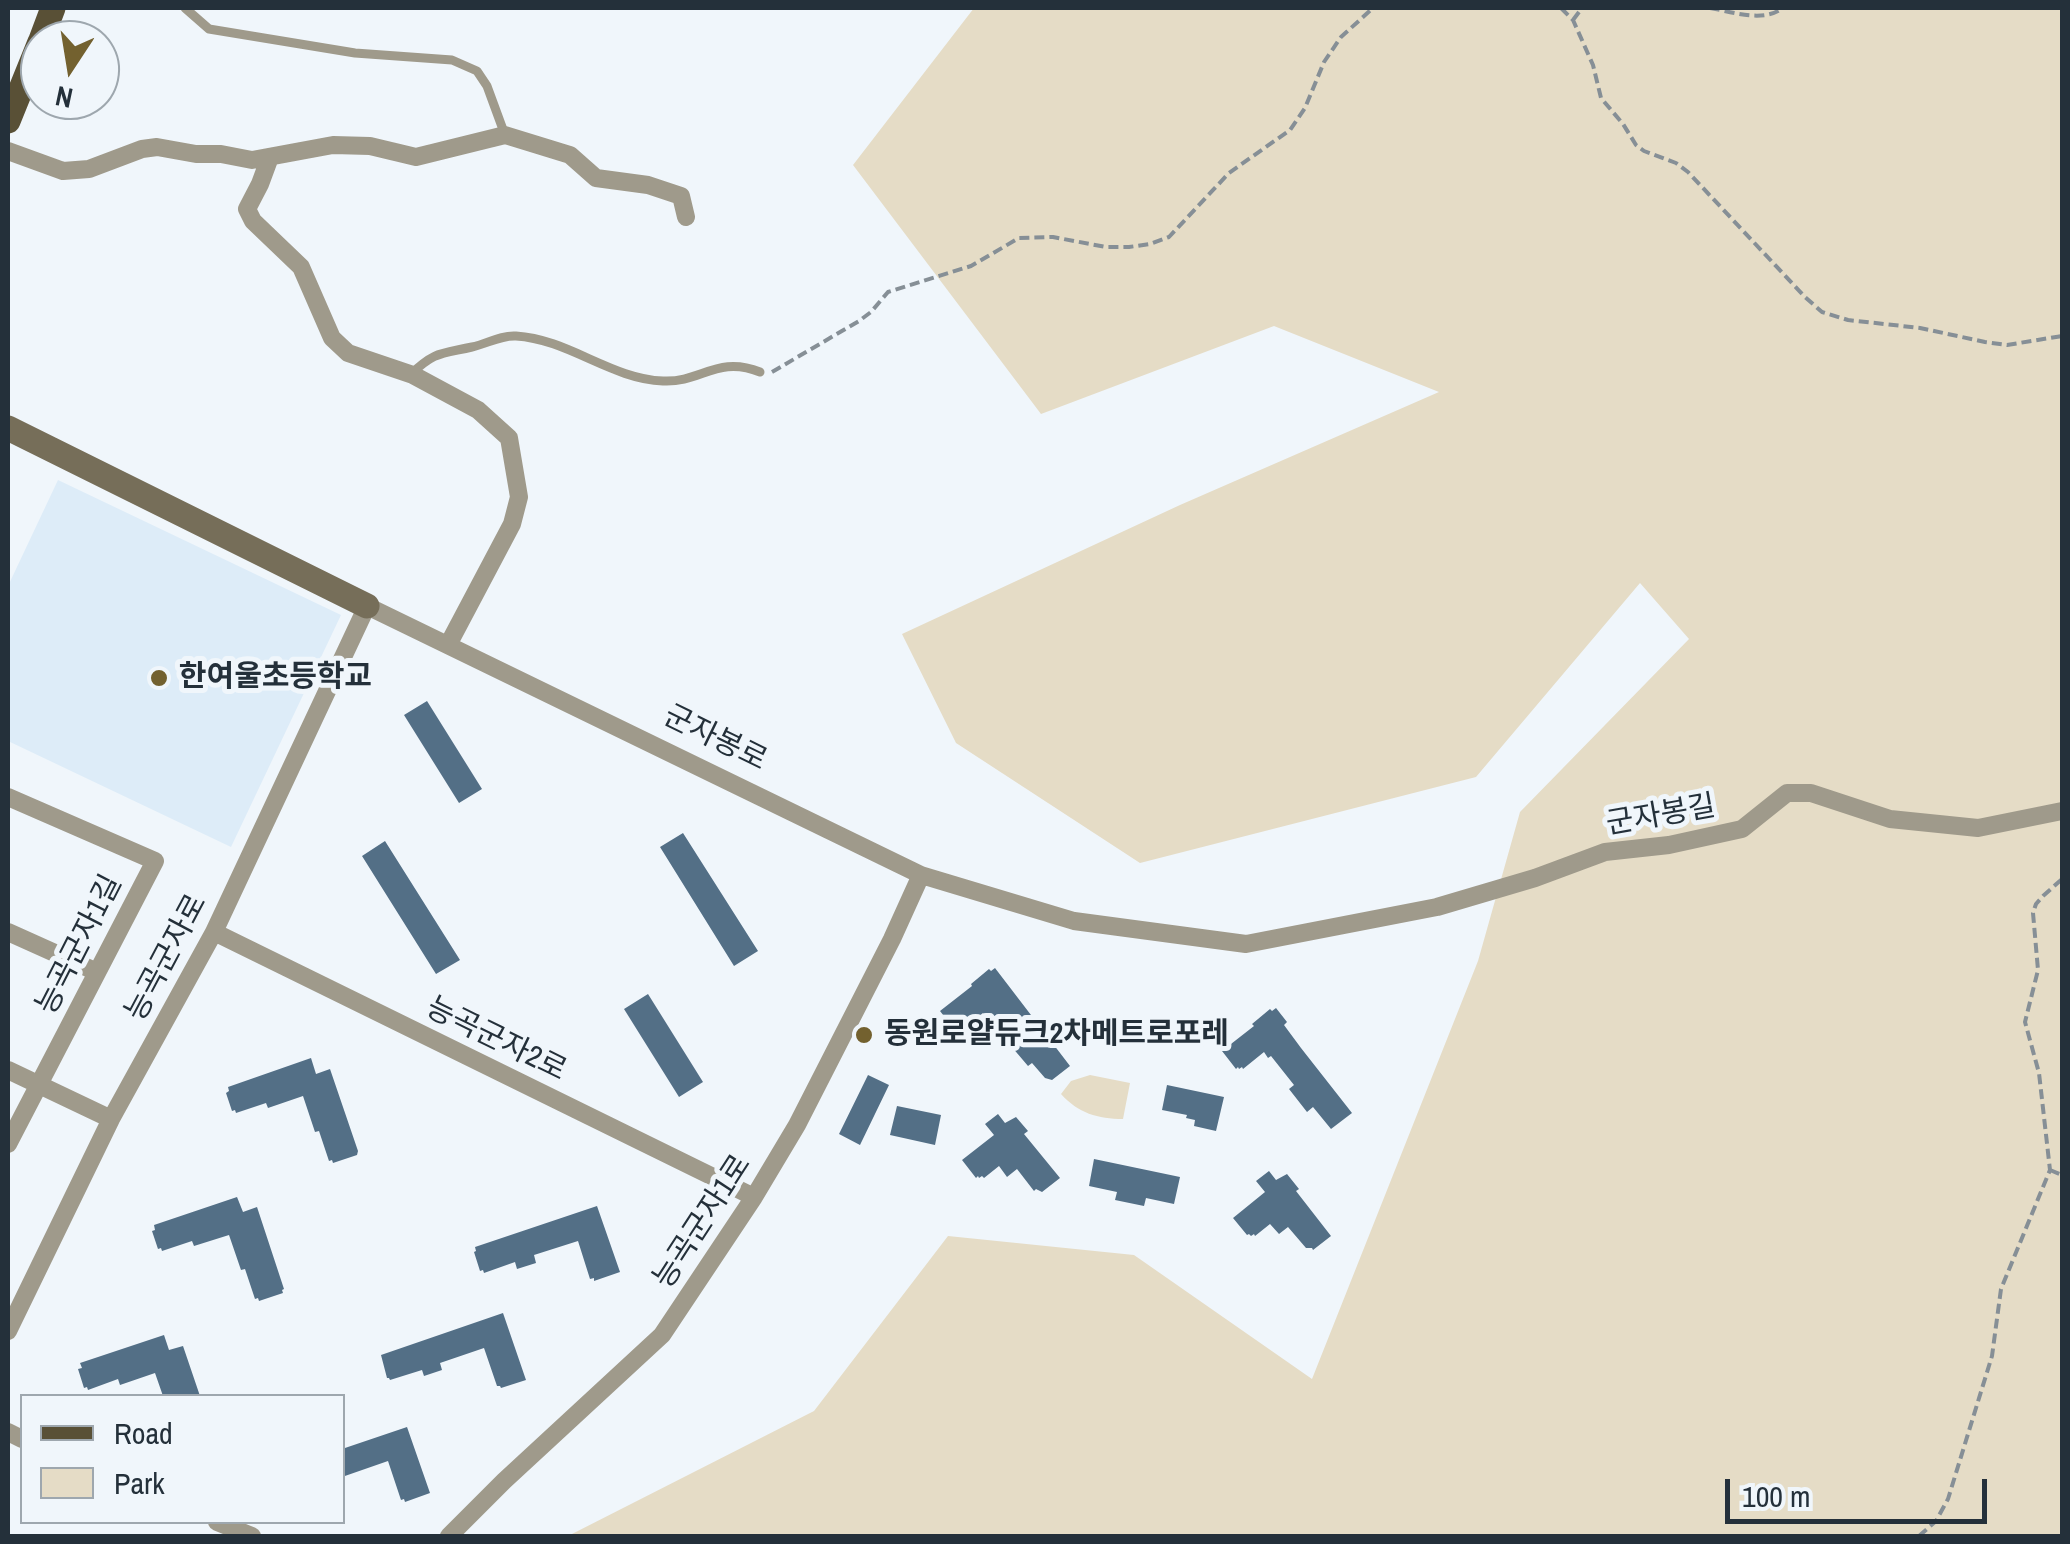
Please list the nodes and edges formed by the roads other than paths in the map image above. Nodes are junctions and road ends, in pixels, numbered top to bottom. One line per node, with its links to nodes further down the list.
1 (185, 8): 4 (lane)
2 (20, 91): 3 (main road)
3 (8, 121)
4 (505, 136): 6 (street); 7 (street)
5 (8, 151): 6 (street)
6 (270, 157): 9 (street)
7 (686, 217)
8 (760, 372): 9 (lane)
9 (410, 374): 12 (street)
10 (8, 428): 11 (main road, 군자봉로)
11 (367, 606): 12 (street, 군자봉로); 18 (street, 능곡군자로)
12 (448, 645): 15 (street, 군자봉로)
13 (8, 798): 19 (street, 능곡군자1길)
14 (2062, 811): 16 (street, 군자봉길)
15 (921, 875): 16 (street, 군자봉로); 24 (street, 능곡군자1로)
16 (1437, 907)
17 (8, 932): 19 (street)
18 (214, 932): 22 (street, 능곡군자로); 24 (street, 능곡군자2로)
19 (97, 972): 21 (street, 능곡군자1길)
20 (8, 1070): 21 (street)
21 (39, 1084): 22 (street); 23 (street, 능곡군자1길)
22 (112, 1118): 25 (street, 능곡군자로)
23 (8, 1144)
24 (754, 1198): 28 (street, 능곡군자1로)
25 (8, 1331)
26 (221, 1524): 27 (street)
27 (252, 1536)
28 (449, 1536)

